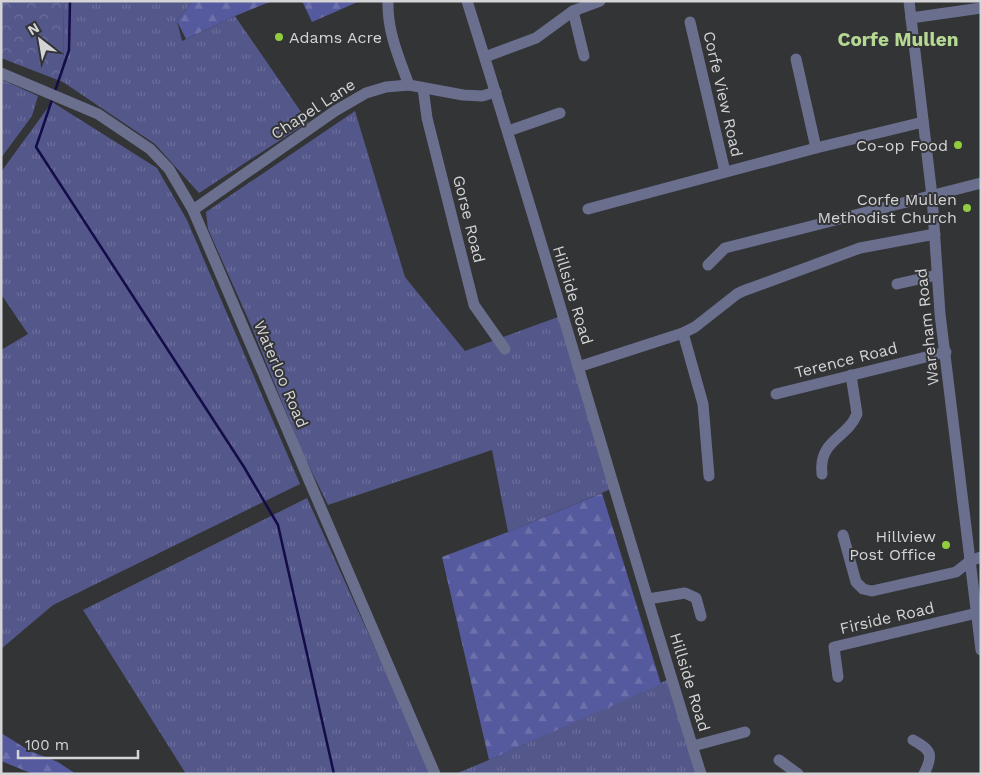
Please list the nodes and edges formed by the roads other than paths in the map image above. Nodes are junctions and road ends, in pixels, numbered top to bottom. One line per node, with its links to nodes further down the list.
1 (388, 1): 13 (street)
2 (467, 1): 10 (street, Hillside Road)
3 (600, 1): 6 (street)
4 (909, 1): 7 (street, Wareham Road)
5 (981, 8): 7 (street)
6 (573, 11): 9 (street); 10 (street)
7 (910, 18): 17 (street, Wareham Road)
8 (690, 22): 20 (street, Corfe View Road)
9 (584, 56)
10 (485, 58): 15 (street, Hillside Road)
11 (796, 59): 19 (street)
12 (1, 73): 24 (street, Waterloo Road)
13 (409, 85): 14 (street, Chapel Lane); 24 (street, Chapel Lane)
14 (423, 88): 15 (street, Chapel Lane); 30 (street, Gorse Road)
15 (496, 92): 18 (street, Hillside Road)
16 (560, 113): 18 (street)
17 (923, 122): 19 (street, Corfe View Road); 22 (street, Wareham Road)
18 (508, 130): 32 (street, Hillside Road)
19 (816, 148): 20 (street, Corfe View Road)
20 (725, 172): 23 (street, Corfe View Road)
21 (981, 183): 22 (street)
22 (932, 196): 25 (street, Wareham Road); 26 (street)
23 (588, 209)
24 (193, 210): 48 (street, Waterloo Road)
25 (935, 234): 27 (street, Wareham Road); 29 (street)
26 (708, 265)
27 (937, 275): 28 (street); 31 (street, Wareham Road)
28 (897, 284)
29 (683, 333): 32 (street); 36 (street)
30 (505, 349)
31 (946, 352): 33 (street, Terence Road); 38 (street, Wareham Road)
32 (578, 367): 39 (street, Hillside Road)
33 (850, 375): 34 (street, Terence Road); 35 (street)
34 (780, 390)
35 (822, 474)
36 (709, 476)
37 (843, 535): 38 (street)
38 (975, 559): 40 (street, Wareham Road)
39 (648, 599): 41 (street, Hillside Road); 46 (street, Hillside Road)
40 (977, 613): 42 (street, Wareham Road); 43 (street, Firside Road)
41 (701, 616)
42 (981, 650)
43 (838, 677)
44 (745, 732): 46 (street)
45 (913, 740): 51 (street)
46 (693, 746): 49 (street, Hillside Road)
47 (779, 760): 50 (street)
48 (435, 774)
49 (702, 774)
50 (798, 774)
51 (924, 774)

